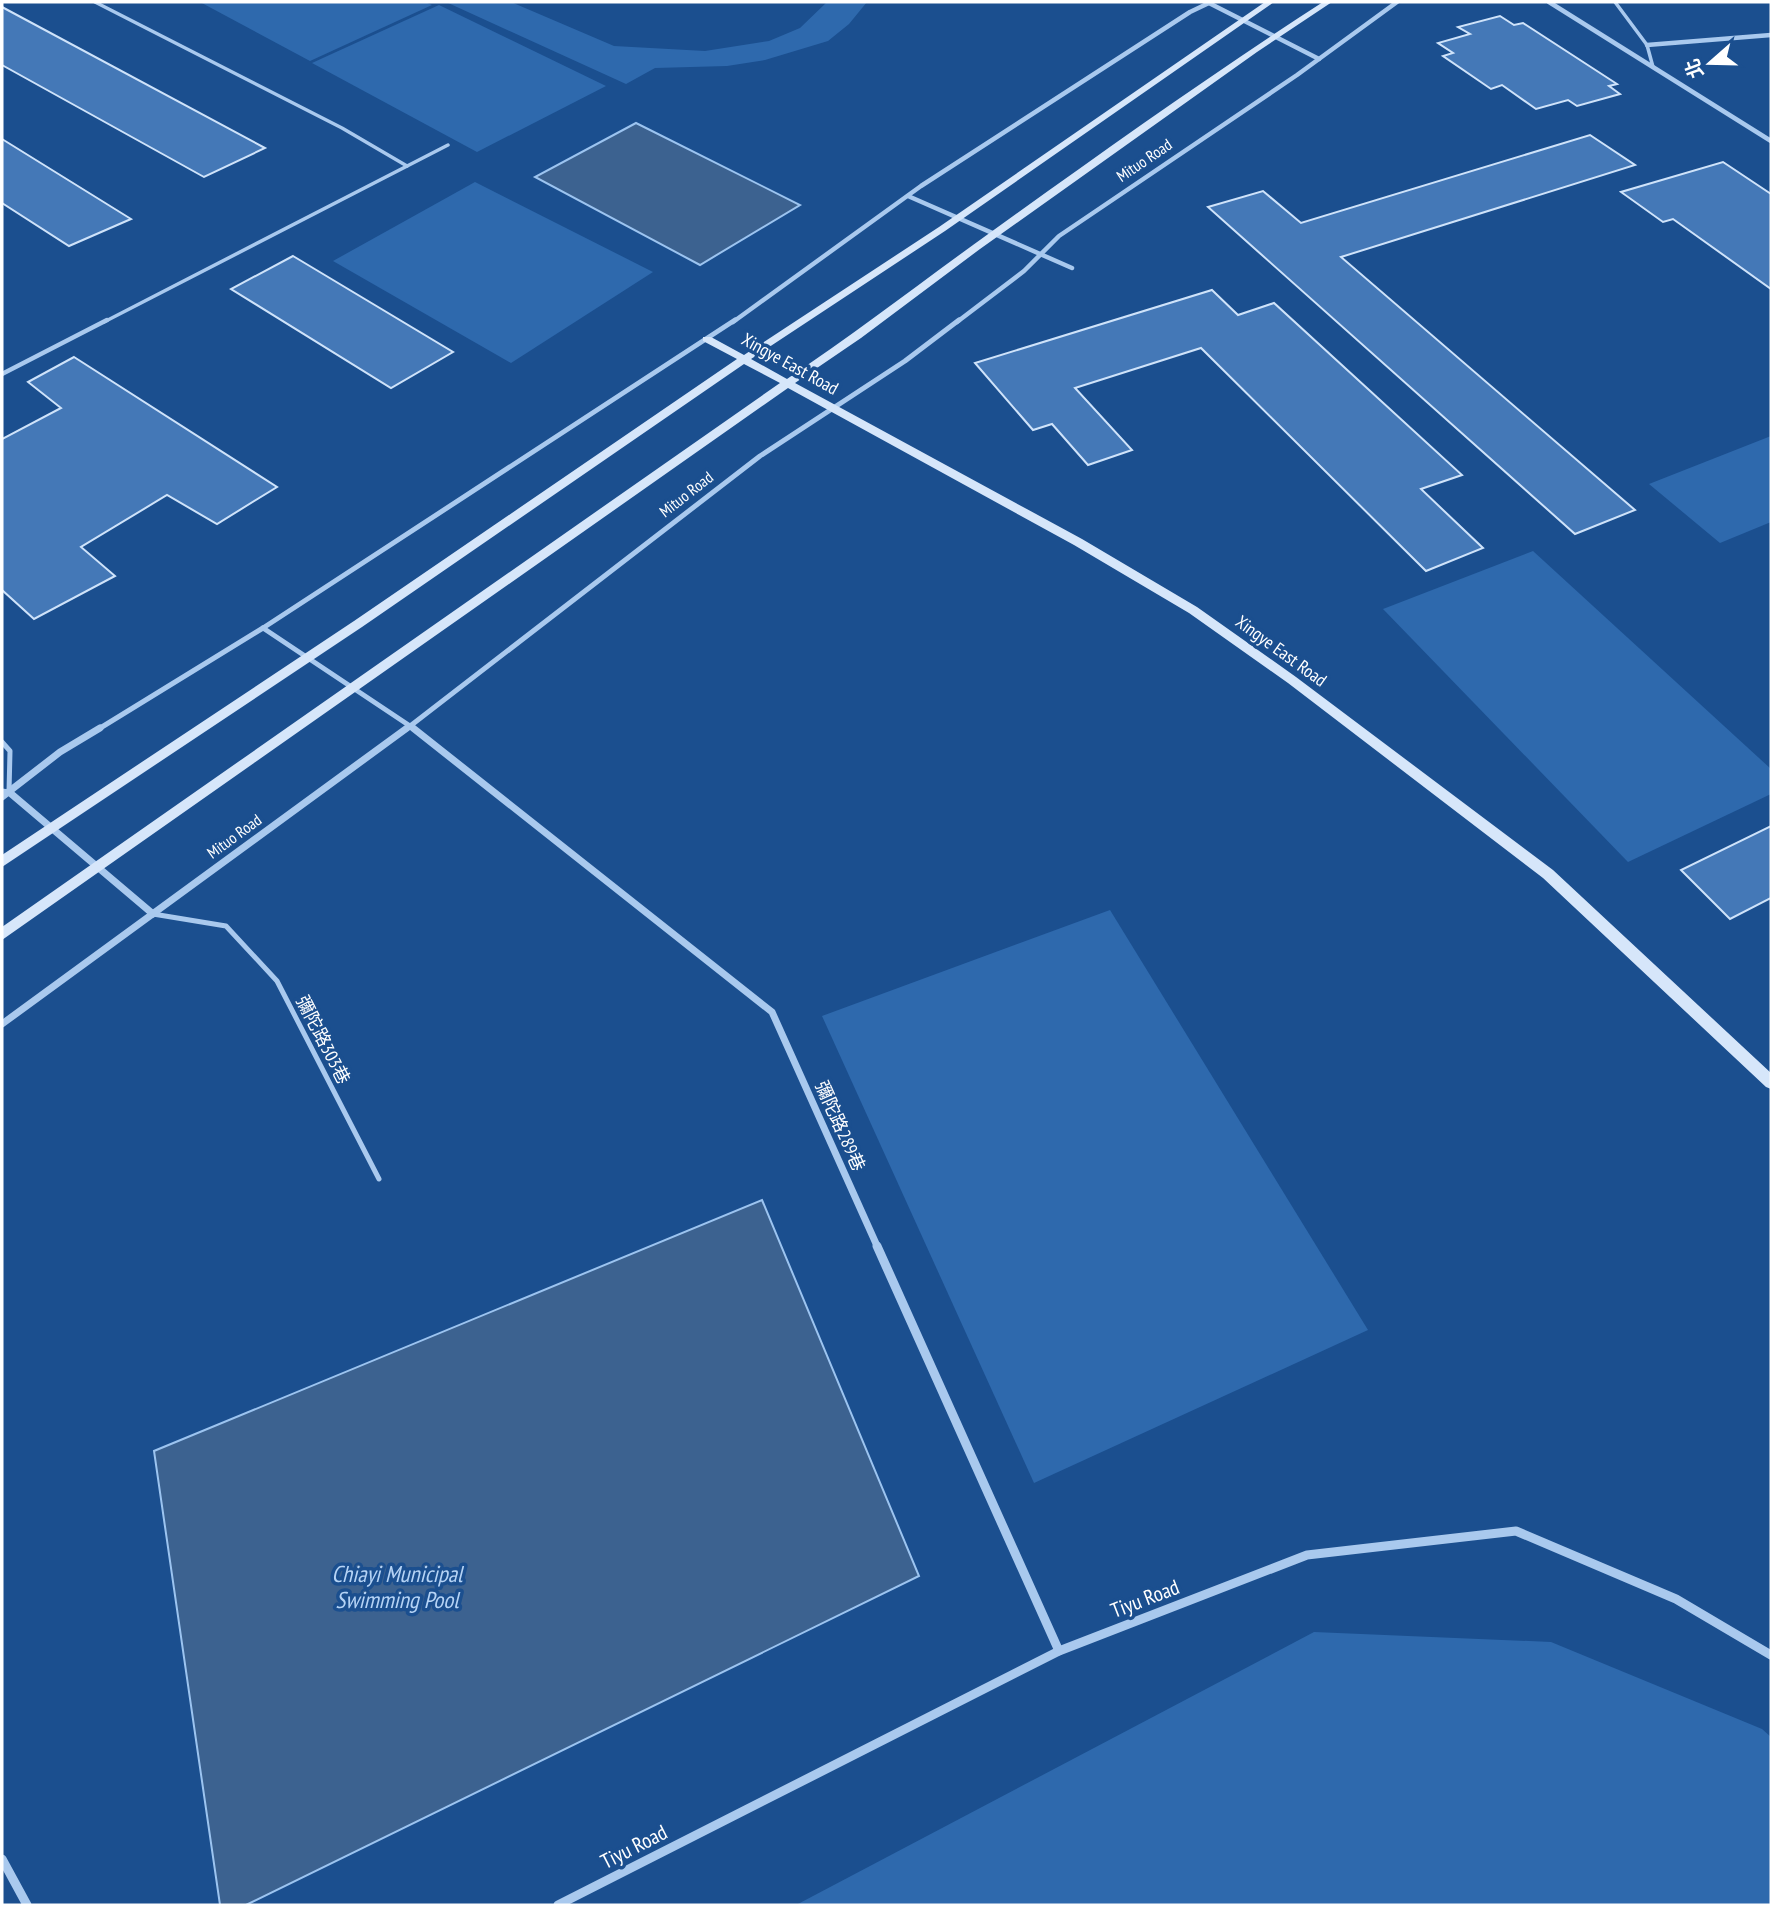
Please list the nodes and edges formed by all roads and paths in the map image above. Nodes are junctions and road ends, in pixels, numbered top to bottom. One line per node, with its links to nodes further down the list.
1 (95, 2): 16 (lane)
2 (1208, 2): 8 (street); 17 (street)
3 (1270, 2): 8 (street)
4 (1328, 2): 10 (street, Mituo Road)
5 (1397, 2): 12 (street, Mituo Road)
6 (1549, 2): 13 (street)
7 (1615, 2): 11 (lane)
8 (1244, 19): 10 (street); 18 (street)
9 (1771, 35): 11 (street)
10 (1275, 36): 12 (street); 19 (street, Mituo Road)
11 (1647, 45): 13 (lane)
12 (1319, 59): 20 (street, Mituo Road)
13 (1653, 67): 14 (street)
14 (1771, 141)
15 (448, 145): 16 (lane)
16 (407, 166): 24 (lane)
17 (908, 196): 18 (street); 22 (street)
18 (957, 217): 19 (street); 23 (street)
19 (996, 234): 20 (street); 25 (street, Mituo Road)
20 (1040, 254): 21 (street); 26 (street, Mituo Road)
21 (1072, 268)
22 (707, 339): 23 (street, Xingye East Road); 27 (street)
23 (745, 359): 25 (street, Xingye East Road); 28 (street)
24 (2, 374)
25 (789, 383): 26 (street, Xingye East Road); 29 (street, Mituo Road)
26 (832, 407): 30 (street, Mituo Road); 39 (street, Xingye East Road)
27 (263, 628): 28 (street, 彌陀路289巷); 32 (street)
28 (308, 657): 29 (street, 彌陀路289巷); 33 (street)
29 (353, 687): 30 (street, 彌陀路289巷); 35 (street, Mituo Road)
30 (410, 726): 36 (street, Mituo Road); 41 (street, 彌陀路289巷)
31 (2, 741): 32 (lane)
32 (4, 794): 33 (street)
33 (49, 829): 34 (street); 35 (street)
34 (2, 862)
35 (95, 867): 36 (street); 37 (street, Mituo Road)
36 (153, 914): 38 (street, Mituo Road); 40 (lane, 彌陀路303巷)
37 (2, 934)
38 (2, 1024)
39 (1771, 1082)
40 (379, 1179)
41 (1059, 1651): 42 (street, Tiyu Road); 45 (street, Tiyu Road)
42 (1771, 1655)
43 (2, 1859): 44 (street)
44 (27, 1905)
45 (558, 1905)

